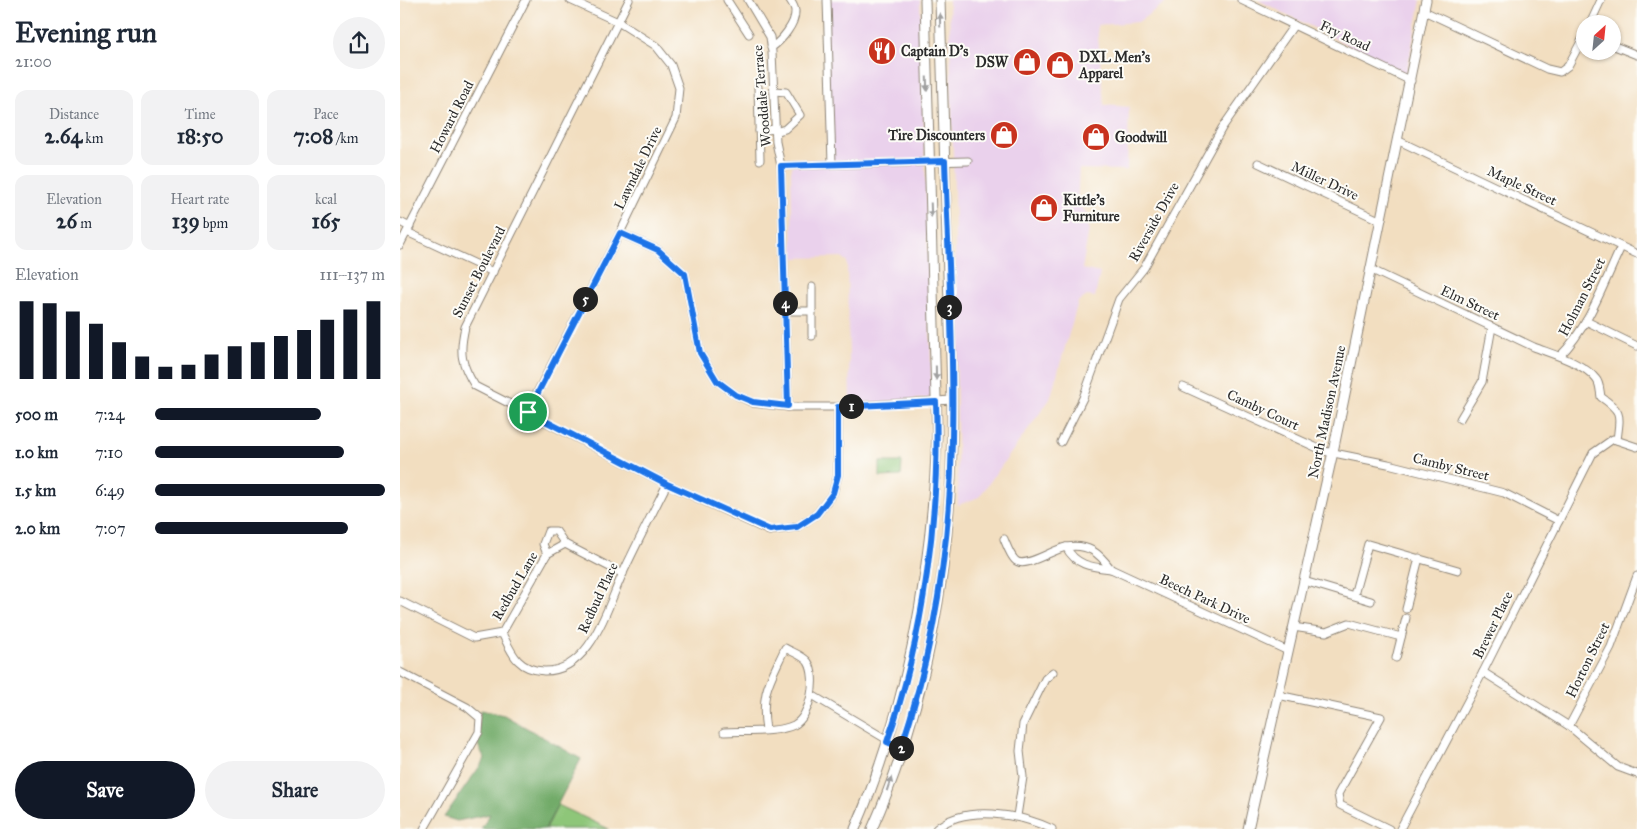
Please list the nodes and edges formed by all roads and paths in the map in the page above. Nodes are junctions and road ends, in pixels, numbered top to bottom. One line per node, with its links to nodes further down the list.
1 (526, 0): 37 (street, Howard Road)
2 (570, 0): 15 (street, Lawndale Drive)
3 (629, 0): 15 (street, Sunset Boulevard)
4 (727, 0): 17 (street)
5 (748, 0): 18 (street, Wooddale Terrace)
6 (790, 0): 18 (street)
7 (827, 0): 33 (street)
8 (925, 0): 31 (main road, one-way to 31)
9 (940, 0): 30 (main road, one-way to 9)
10 (1242, 0): 16 (street, Fry Road)
11 (1426, 0): 13 (main road, North Madison Avenue)
12 (1601, 0): 14 (street)
13 (1424, 10): 20 (street); 22 (main road, North Madison Avenue)
14 (1594, 15)
15 (618, 22): 38 (street, Lawndale Drive); 43 (street, Sunset Boulevard)
16 (1294, 25): 22 (street, Fry Road); 60 (street, Riverside Drive)
17 (749, 34)
18 (772, 48): 24 (street, Wooddale Terrace)
19 (1621, 49): 21 (street)
20 (1576, 51)
21 (1637, 55)
22 (1411, 81): 27 (main road, North Madison Avenue)
23 (758, 87): 26 (street)
24 (774, 91): 25 (street, Wooddale Terrace); 25 (street)
25 (775, 130): 26 (street); 34 (street, Wooddale Terrace)
26 (759, 131): 28 (street)
27 (1397, 140): 35 (main road, North Madison Avenue); 40 (street, Maple Street)
28 (760, 160)
29 (968, 160): 30 (street)
30 (945, 161): 31 (street); 53 (main road)
31 (930, 162): 33 (street); 54 (main road, one-way to 54)
32 (1258, 163): 35 (street, Miller Drive)
33 (832, 164): 34 (street)
34 (781, 166): 45 (street, Wooddale Terrace)
35 (1381, 221): 42 (main road, North Madison Avenue)
36 (400, 222): 37 (street)
37 (409, 229): 39 (street, Howard Road); 43 (street)
38 (620, 233): 55 (street); 57 (street, Lawndale Drive)
39 (400, 246)
40 (1621, 246): 41 (street, Maple Street); 47 (street, Holman Street)
41 (1637, 254)
42 (1370, 269): 48 (street, Elm Street); 62 (main road, North Madison Avenue)
43 (493, 272): 57 (street, Sunset Boulevard)
44 (812, 287): 46 (street)
45 (786, 311): 46 (street); 55 (street, Wooddale Terrace)
46 (812, 311): 49 (street)
47 (1586, 320): 50 (street); 51 (street, Holman Street)
48 (1492, 327): 51 (street, Elm Street); 58 (street)
49 (812, 336)
50 (1637, 346)
51 (1560, 356): 59 (street, Elm Street)
52 (1183, 387): 62 (street, Camby Court)
53 (952, 400): 54 (street); 94 (main road)
54 (936, 402): 56 (street); 93 (main road)
55 (788, 406): 56 (street)
56 (838, 407): 63 (street, Sunset Boulevard)
57 (528, 412): 63 (street, Sunset Boulevard)
58 (1460, 419)
59 (1615, 440): 61 (street); 64 (street, Brewer Place)
60 (1061, 442)
61 (1637, 447)
62 (1333, 452): 64 (street, Camby Street); 74 (main road, North Madison Avenue)
63 (667, 484): 72 (street, Redbud Place)
64 (1559, 520): 87 (street, Brewer Place)
65 (1004, 539): 67 (street, Beech Park Drive)
66 (565, 544): 68 (street, Redbud Lane); 68 (street); 72 (street)
67 (1066, 547): 70 (street, Beech Park Drive); 70 (street, Beech Park Drive)
68 (547, 554): 81 (street, Redbud Lane)
69 (1419, 558): 71 (street); 75 (street); 78 (street)
70 (1111, 569): 83 (street, Beech Park Drive)
71 (1458, 570)
72 (623, 574): 81 (street, Redbud Place)
73 (1637, 576): 90 (street, Horton Street)
74 (1304, 581): 75 (street); 80 (main road, North Madison Avenue)
75 (1354, 596): 77 (street)
76 (400, 601): 81 (street, Redbud Lane)
77 (1371, 601)
78 (1406, 609)
79 (1406, 618): 82 (street)
80 (1293, 627): 82 (street); 83 (main road, North Madison Avenue)
81 (502, 633)
82 (1401, 637): 84 (street)
83 (1288, 651): 88 (main road, North Madison Avenue)
84 (1396, 658)
85 (400, 672): 97 (street)
86 (1053, 672): 96 (street)
87 (1484, 672): 90 (street); 104 (street, Brewer Place)
88 (1278, 695): 102 (main road, North Madison Avenue); 103 (street)
89 (812, 696): 91 (street); 91 (street); 93 (street)
90 (1569, 726): 95 (street)
91 (766, 730): 92 (street)
92 (724, 732)
93 (887, 742): 94 (street); 98 (main road)
94 (901, 748): 99 (main road, one-way to 94)
95 (1637, 774)
96 (1017, 816): 100 (street); 101 (street)
97 (424, 829)
98 (855, 829)
99 (872, 829)
100 (936, 829)
101 (1052, 829)
102 (1248, 829)
103 (1389, 829)
104 (1400, 829)

